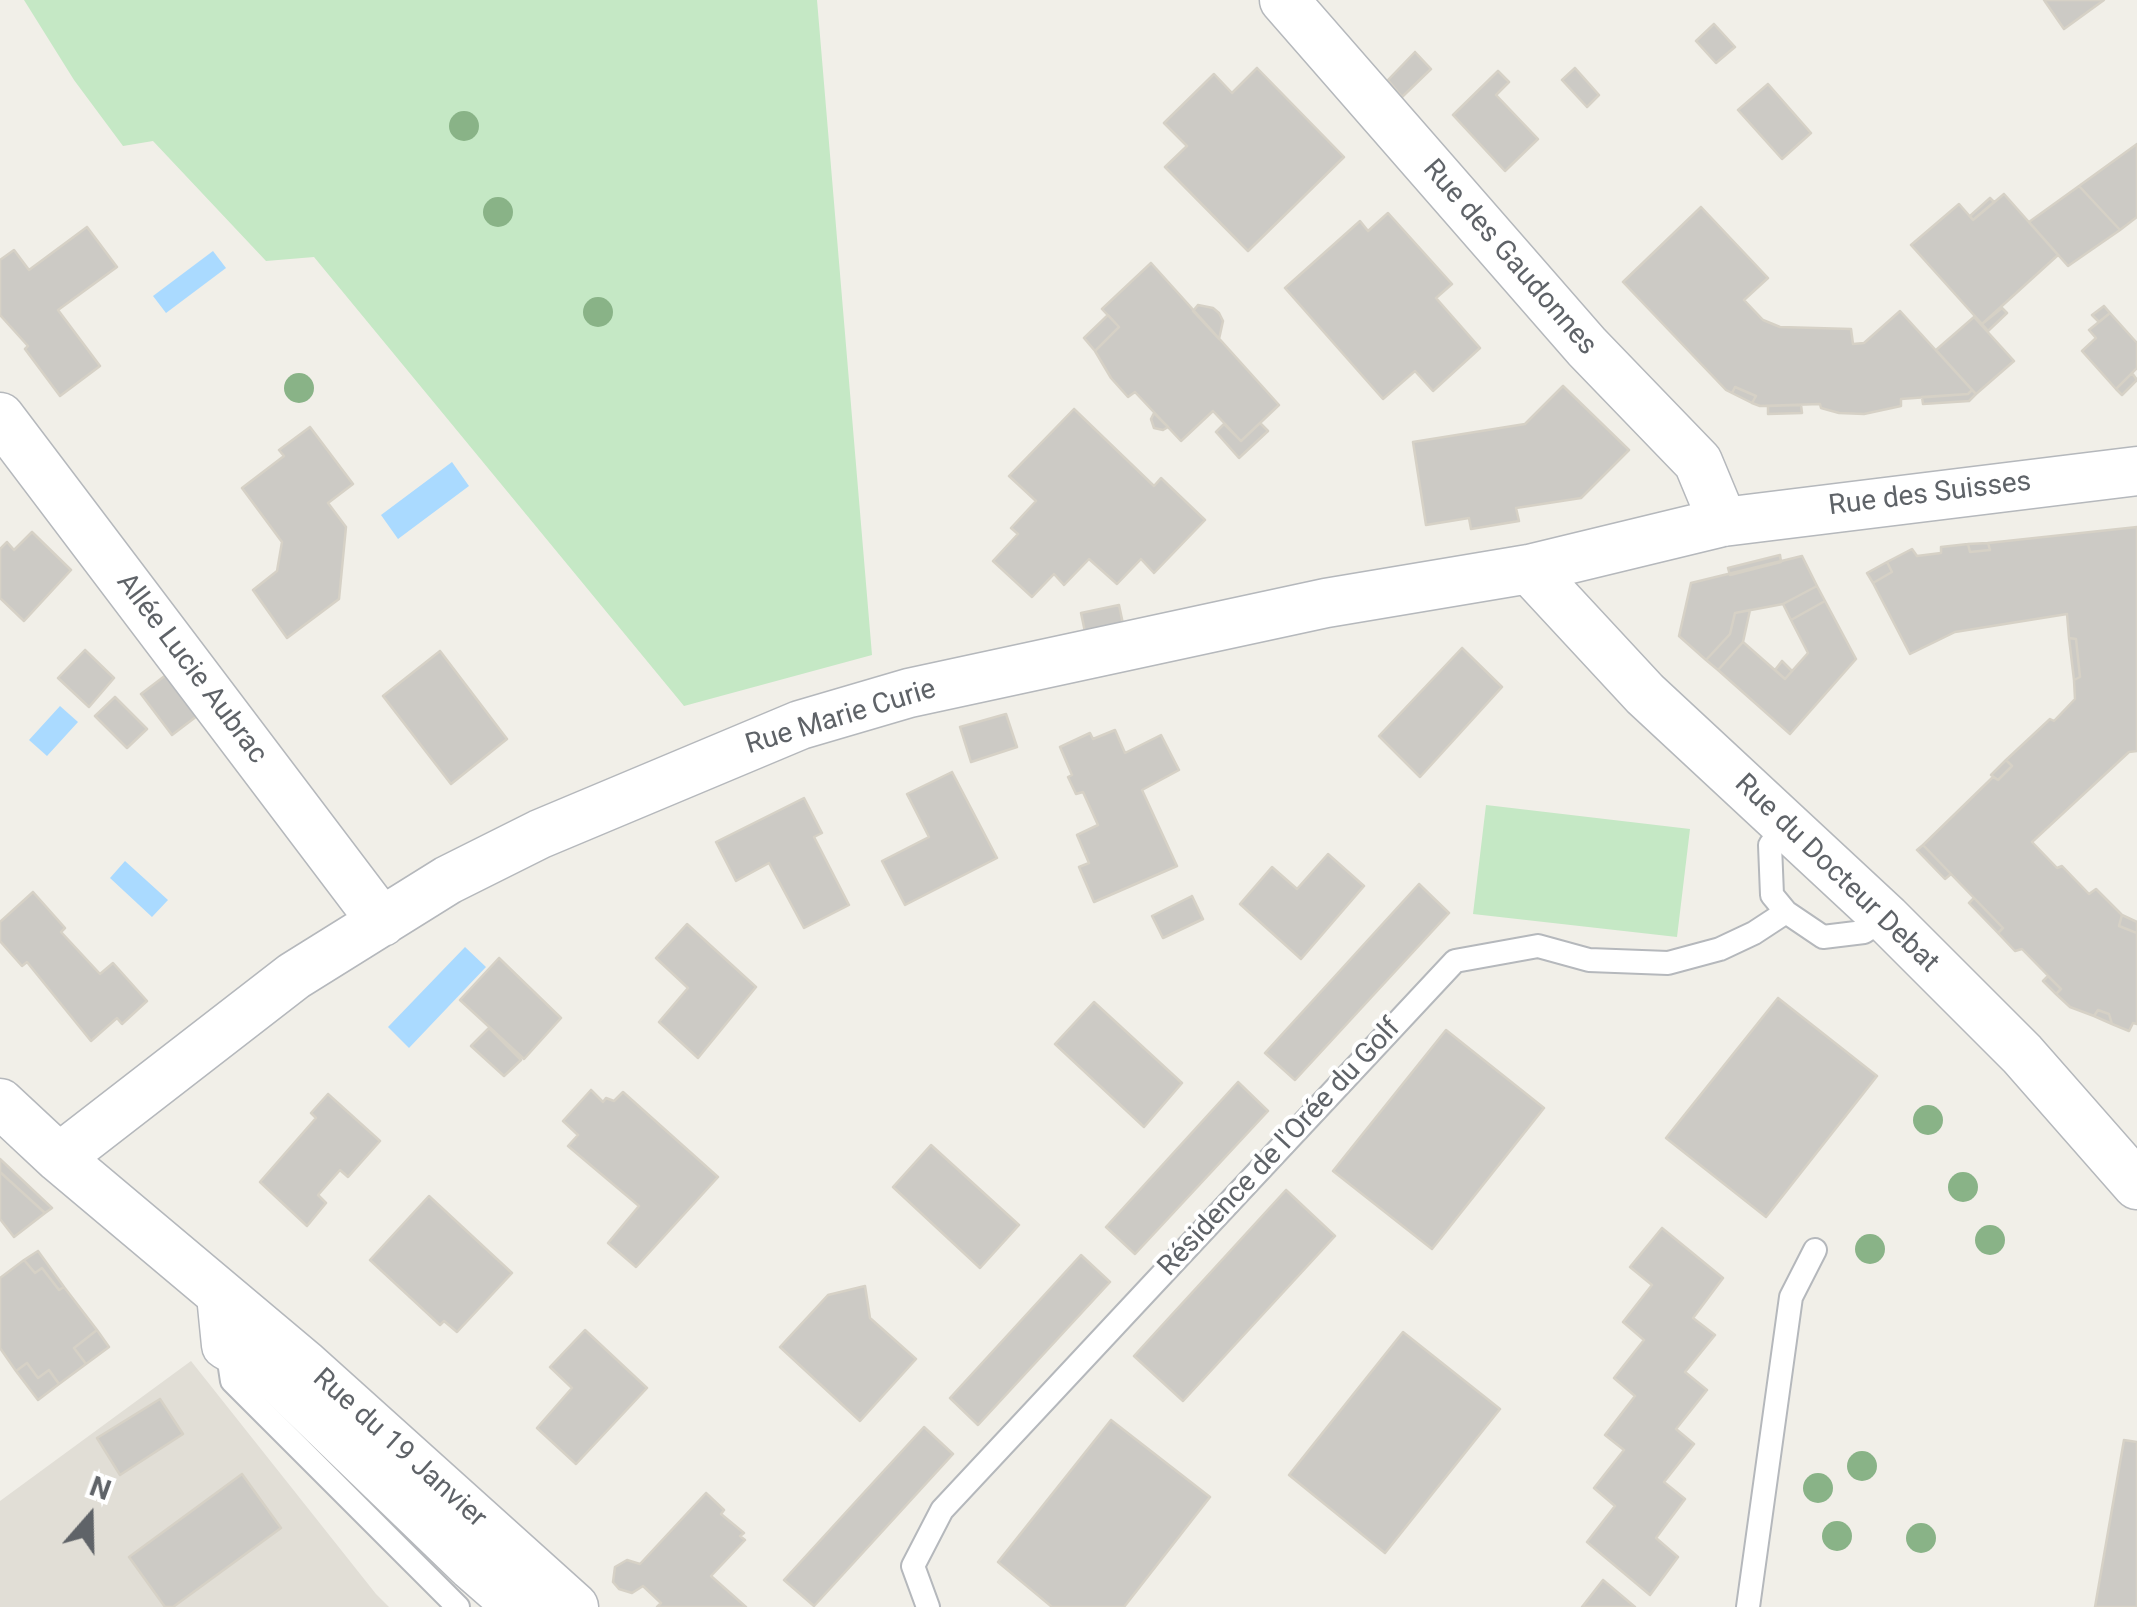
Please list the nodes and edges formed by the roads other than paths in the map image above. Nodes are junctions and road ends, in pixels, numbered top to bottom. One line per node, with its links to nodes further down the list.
1 (1284, 0): 4 (street, Rue des Gaudonnes)
2 (0, 417): 9 (street, Allée Lucie Aubrac)
3 (2137, 471): 4 (street, Rue des Suisses)
4 (1723, 522): 5 (street, Rue Marie Curie)
5 (1529, 569): 6 (street, Rue du Docteur Debat); 9 (street, Rue Marie Curie)
6 (1786, 825): 7 (lane); 8 (street, Rue du Docteur Debat)
7 (1786, 912): 8 (lane); 19 (lane, Résidence de l'Orée du Golf)
8 (1886, 918): 12 (street, Rue du Docteur Debat)
9 (382, 922): 11 (street, Rue Marie Curie)
10 (0, 1103): 11 (street, Rue du 19 Janvier)
11 (58, 1158): 14 (street, Rue du 19 Janvier)
12 (2137, 1185)
13 (1815, 1250): 20 (lane)
14 (220, 1295): 15 (street); 18 (street, Rue du 19 Janvier)
15 (226, 1345): 16 (lane); 17 (street, Rue du 19 Janvier)
16 (458, 1607)
17 (519, 1607)
18 (574, 1607)
19 (928, 1607)
20 (1748, 1607)

